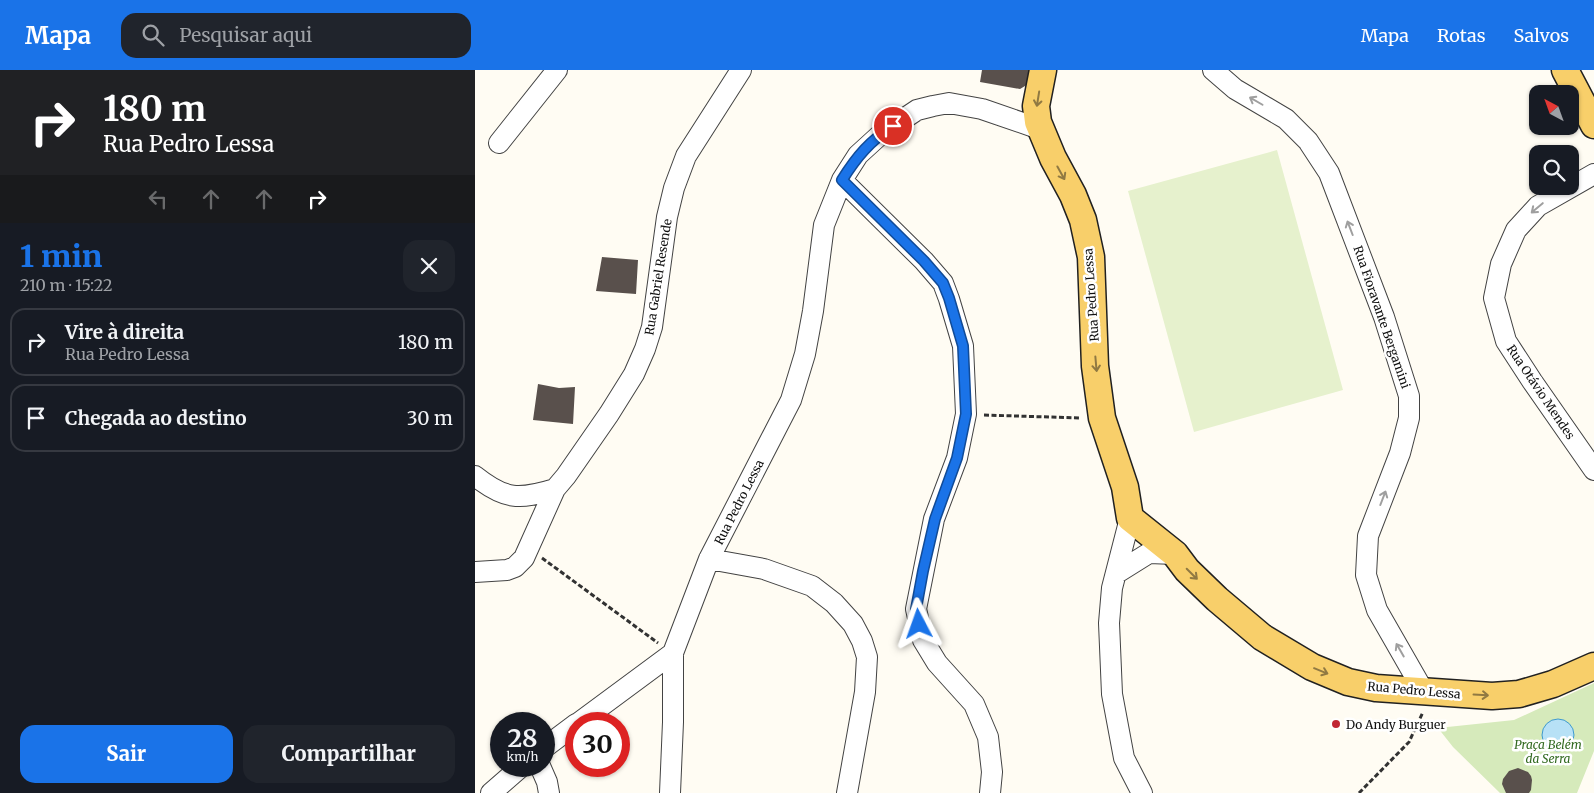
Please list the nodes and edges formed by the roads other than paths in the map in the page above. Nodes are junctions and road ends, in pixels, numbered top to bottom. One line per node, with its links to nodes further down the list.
1 (557, 70): 8 (street)
2 (741, 70): 13 (street, Rua Gabriel Resende)
3 (1043, 70): 7 (main road, one-way to 7)
4 (1213, 70): 22 (street, Rua Fioravante Bergamini, one-way to 4)
5 (1565, 70): 6 (main road)
6 (1594, 124)
7 (1040, 129): 10 (street, Rua Pedro Lessa); 15 (main road, Rua Pedro Lessa, one-way to 15)
8 (499, 143)
9 (1594, 174): 11 (street, Rua Otávio Mendes, one-way to 11)
10 (842, 180): 17 (street, Rua Pedro Lessa); 30 (street)
11 (1594, 470)
12 (475, 476): 14 (street)
13 (555, 489): 14 (street); 18 (street, Rua Gabriel Resende)
14 (484, 491)
15 (1130, 518): 16 (main road, Rua Pedro Lessa); 19 (street)
16 (1175, 554): 19 (street); 22 (main road, Rua Pedro Lessa, one-way to 22)
17 (709, 558): 20 (street, Rua Pedro Lessa); 29 (street)
18 (475, 572)
19 (1117, 573): 31 (street)
20 (673, 654): 23 (street); 28 (street, Rua Pedro Lessa)
21 (1594, 666): 22 (main road, Rua Pedro Lessa, one-way to 21)
22 (1429, 692)
23 (593, 712)
24 (509, 777): 26 (street)
25 (545, 777): 27 (street)
26 (491, 793)
27 (549, 793)
28 (670, 793)
29 (847, 793)
30 (990, 793)
31 (1142, 793)

